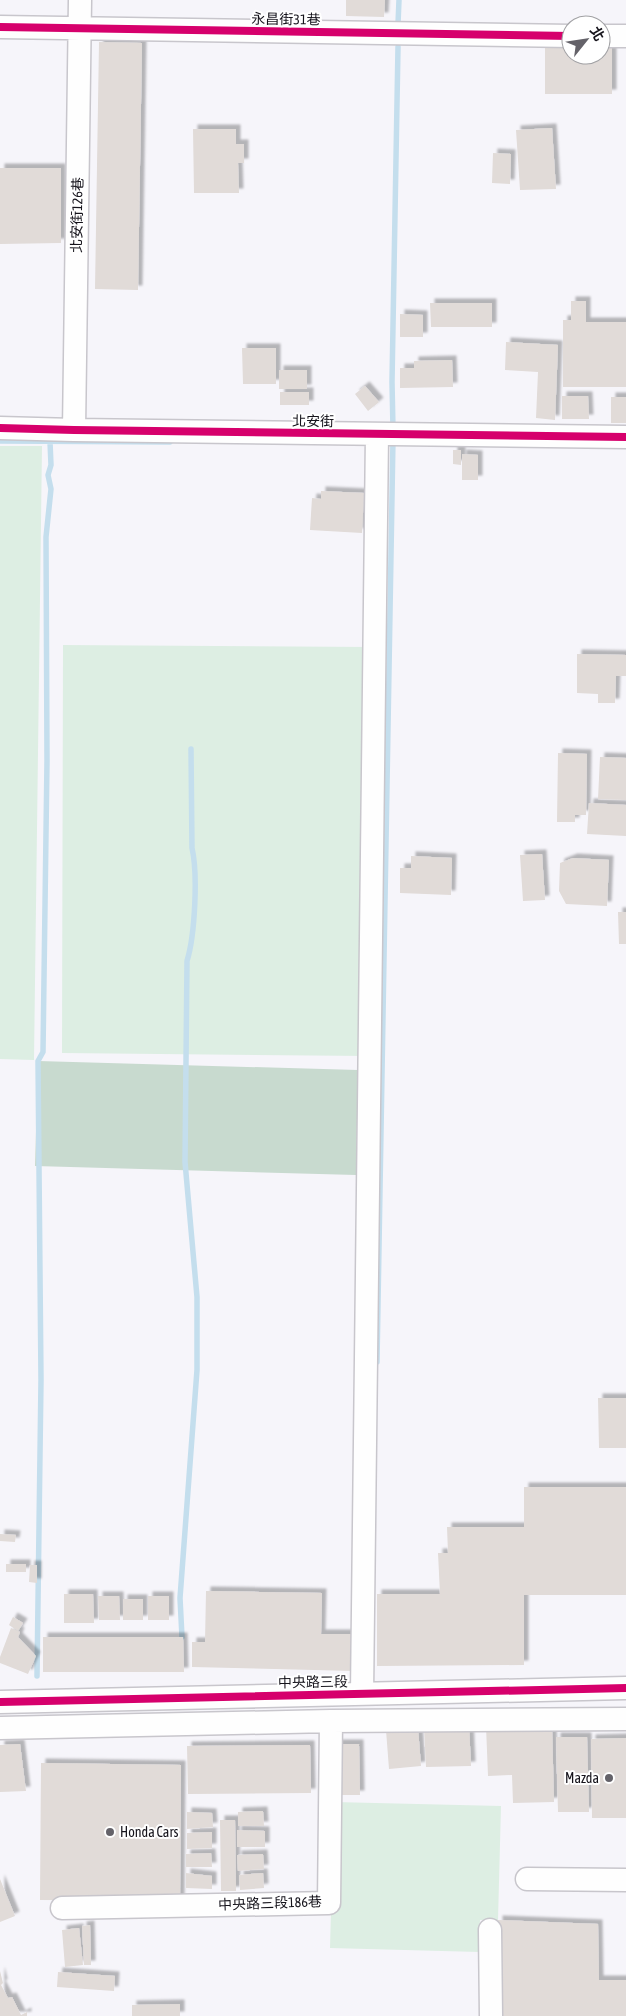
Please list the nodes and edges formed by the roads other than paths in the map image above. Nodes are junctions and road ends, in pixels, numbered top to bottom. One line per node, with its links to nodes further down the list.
1 (80, 0): 3 (street, 北安街126巷)
2 (0, 26): 3 (street, 永昌街31巷)
3 (79, 28): 4 (street, 永昌街31巷); 8 (street, 北安街126巷)
4 (561, 36)
5 (611, 36): 6 (street)
6 (626, 36)
7 (0, 428): 8 (street, 北安街)
8 (74, 430): 9 (street, 北安街)
9 (377, 434): 10 (street, 北安街); 12 (street)
10 (626, 438)
11 (626, 1688): 12 (street, 中央路三段)
12 (362, 1694): 13 (street, 中央路三段)
13 (0, 1702)
14 (626, 1719): 15 (street)
15 (331, 1721): 16 (street); 19 (street, 中央路三段186巷)
16 (0, 1728)
17 (527, 1879): 18 (street)
18 (626, 1880)
19 (62, 1908)
20 (490, 1930): 21 (street)
21 (491, 2016)

